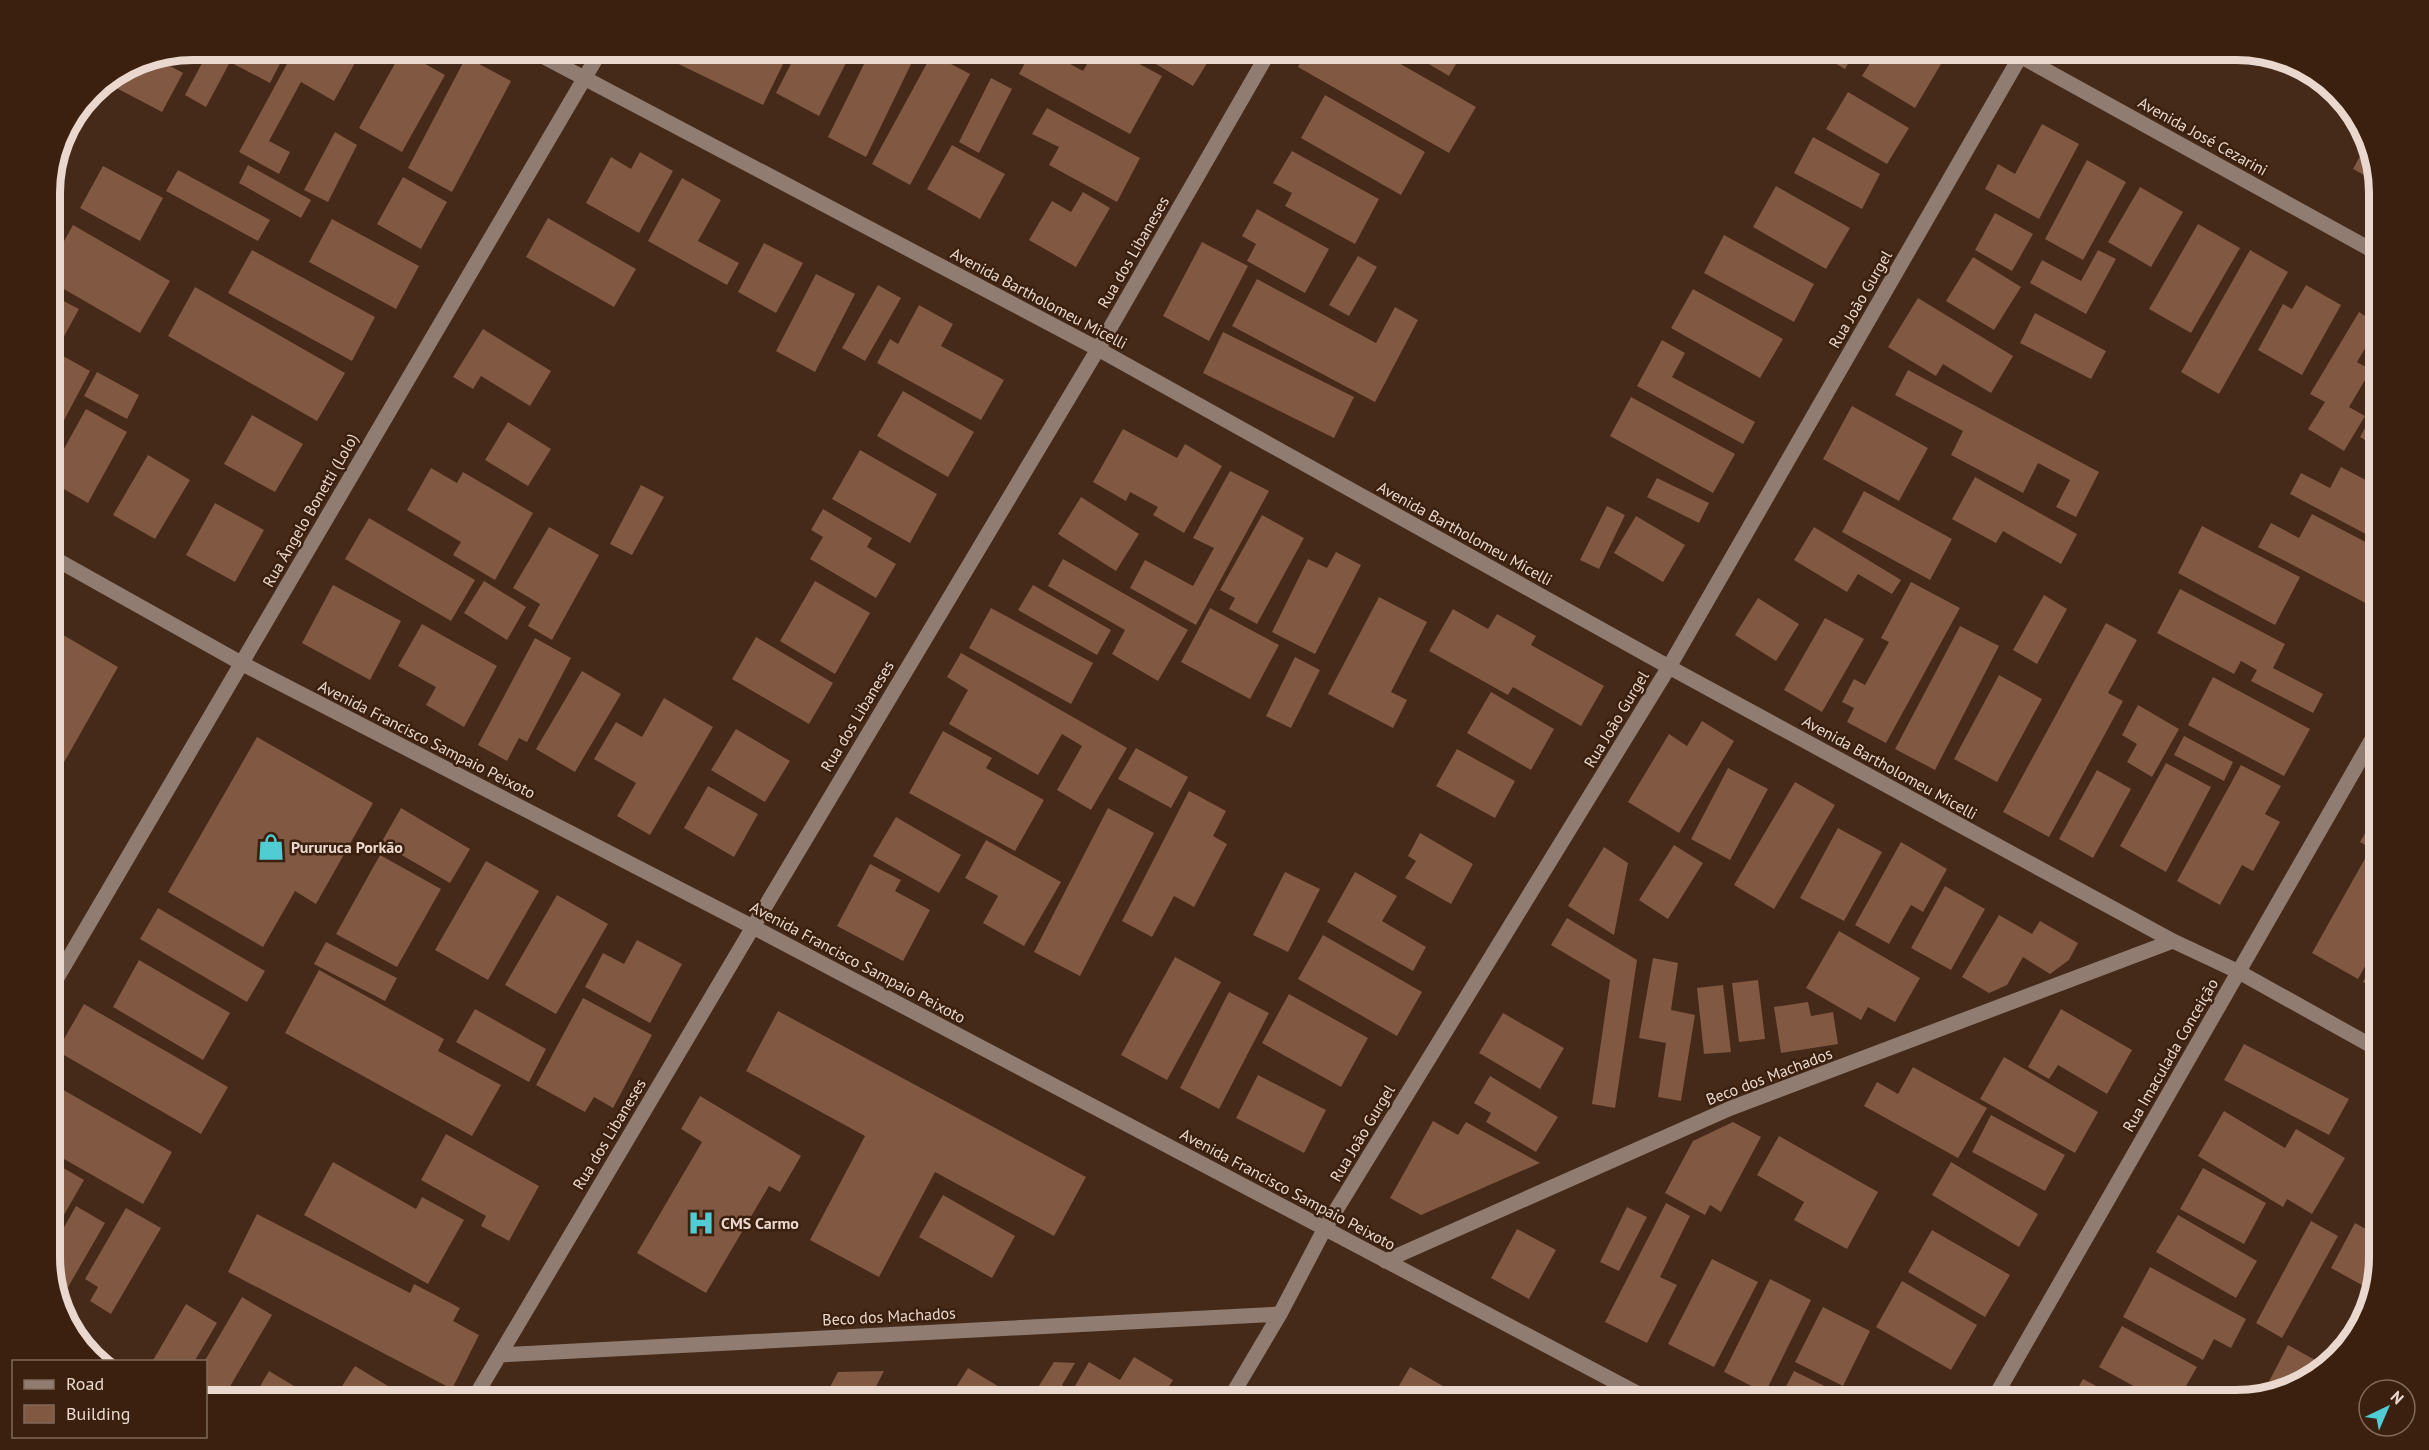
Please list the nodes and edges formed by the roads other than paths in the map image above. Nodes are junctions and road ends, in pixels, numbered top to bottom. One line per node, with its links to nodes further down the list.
1 (550, 60): 6 (street, Avenida Bartholomeu Micelli)
2 (595, 60): 6 (street, Rua Ângelo Bonetti (Lolo))
3 (1264, 60): 8 (street, Rua dos Libaneses)
4 (2013, 60): 11 (street, Rua João Gurgel)
5 (2032, 60): 7 (street, Avenida José Cezarini)
6 (584, 78): 8 (street, Avenida Bartholomeu Micelli); 10 (street, Rua Ângelo Bonetti (Lolo))
7 (2369, 248)
8 (1098, 349): 11 (street, Avenida Bartholomeu Micelli); 13 (street, Rua dos Libaneses)
9 (60, 562): 10 (street, Avenida Francisco Sampaio Peixoto)
10 (241, 663): 13 (street, Avenida Francisco Sampaio Peixoto); 16 (street, Rua Ângelo Bonetti (Lolo))
11 (1669, 667): 14 (street, Avenida Bartholomeu Micelli); 18 (street, Rua João Gurgel)
12 (2369, 744): 15 (street, Rua Imaculada Conceição)
13 (753, 927): 18 (street, Avenida Francisco Sampaio Peixoto); 21 (street, Rua dos Libaneses)
14 (2172, 941): 15 (street, Avenida Bartholomeu Micelli); 19 (street, Beco dos Machados)
15 (2238, 972): 17 (street, Avenida Bartholomeu Micelli); 25 (street, Rua Imaculada Conceição)
16 (60, 973)
17 (2369, 1044)
18 (1325, 1228): 19 (street, Avenida Francisco Sampaio Peixoto); 20 (street, Rua João Gurgel)
19 (1385, 1261): 24 (street, Avenida Francisco Sampaio Peixoto)
20 (1280, 1314): 21 (street, Beco dos Machados); 23 (street, Rua João Gurgel)
21 (500, 1355): 22 (street, Rua dos Libaneses)
22 (479, 1390)
23 (1235, 1390)
24 (1629, 1390)
25 (1999, 1390)

